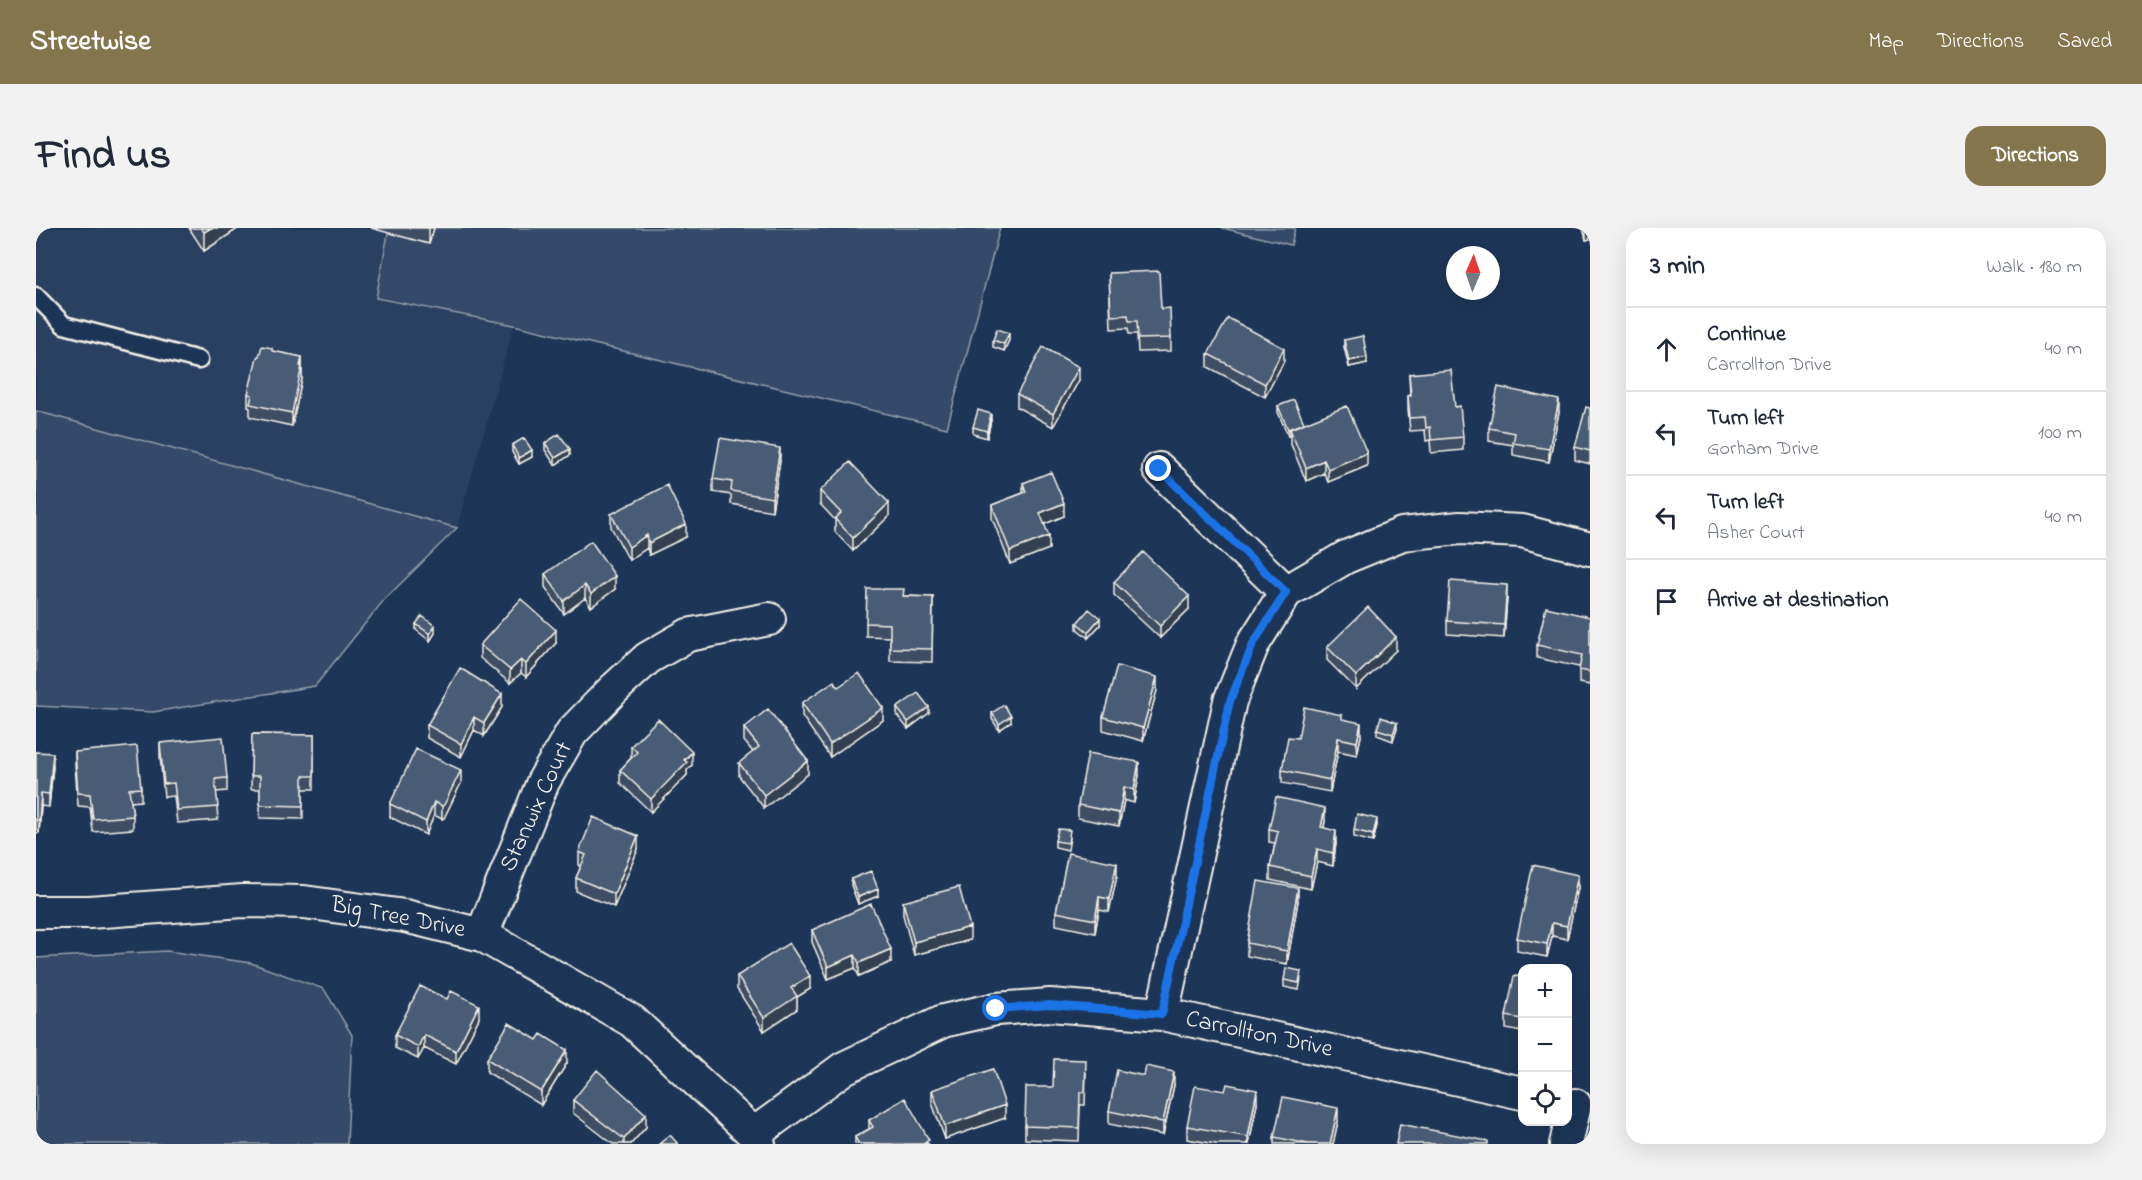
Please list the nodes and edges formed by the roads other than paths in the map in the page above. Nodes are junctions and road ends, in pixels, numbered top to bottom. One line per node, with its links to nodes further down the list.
1 (36, 296): 2 (lane)
2 (199, 360)
3 (1159, 469): 5 (street)
4 (1590, 549): 5 (street)
5 (1286, 592): 9 (street)
6 (769, 619): 8 (street, Stanwix Court)
7 (36, 912): 8 (street, Big Tree Drive)
8 (482, 934): 12 (street, Big Tree Drive)
9 (1162, 1014): 10 (street, Carrollton Drive); 12 (street, Carrollton Drive)
10 (1518, 1092)
11 (1577, 1106): 13 (street)
12 (757, 1139)
13 (1566, 1144)

